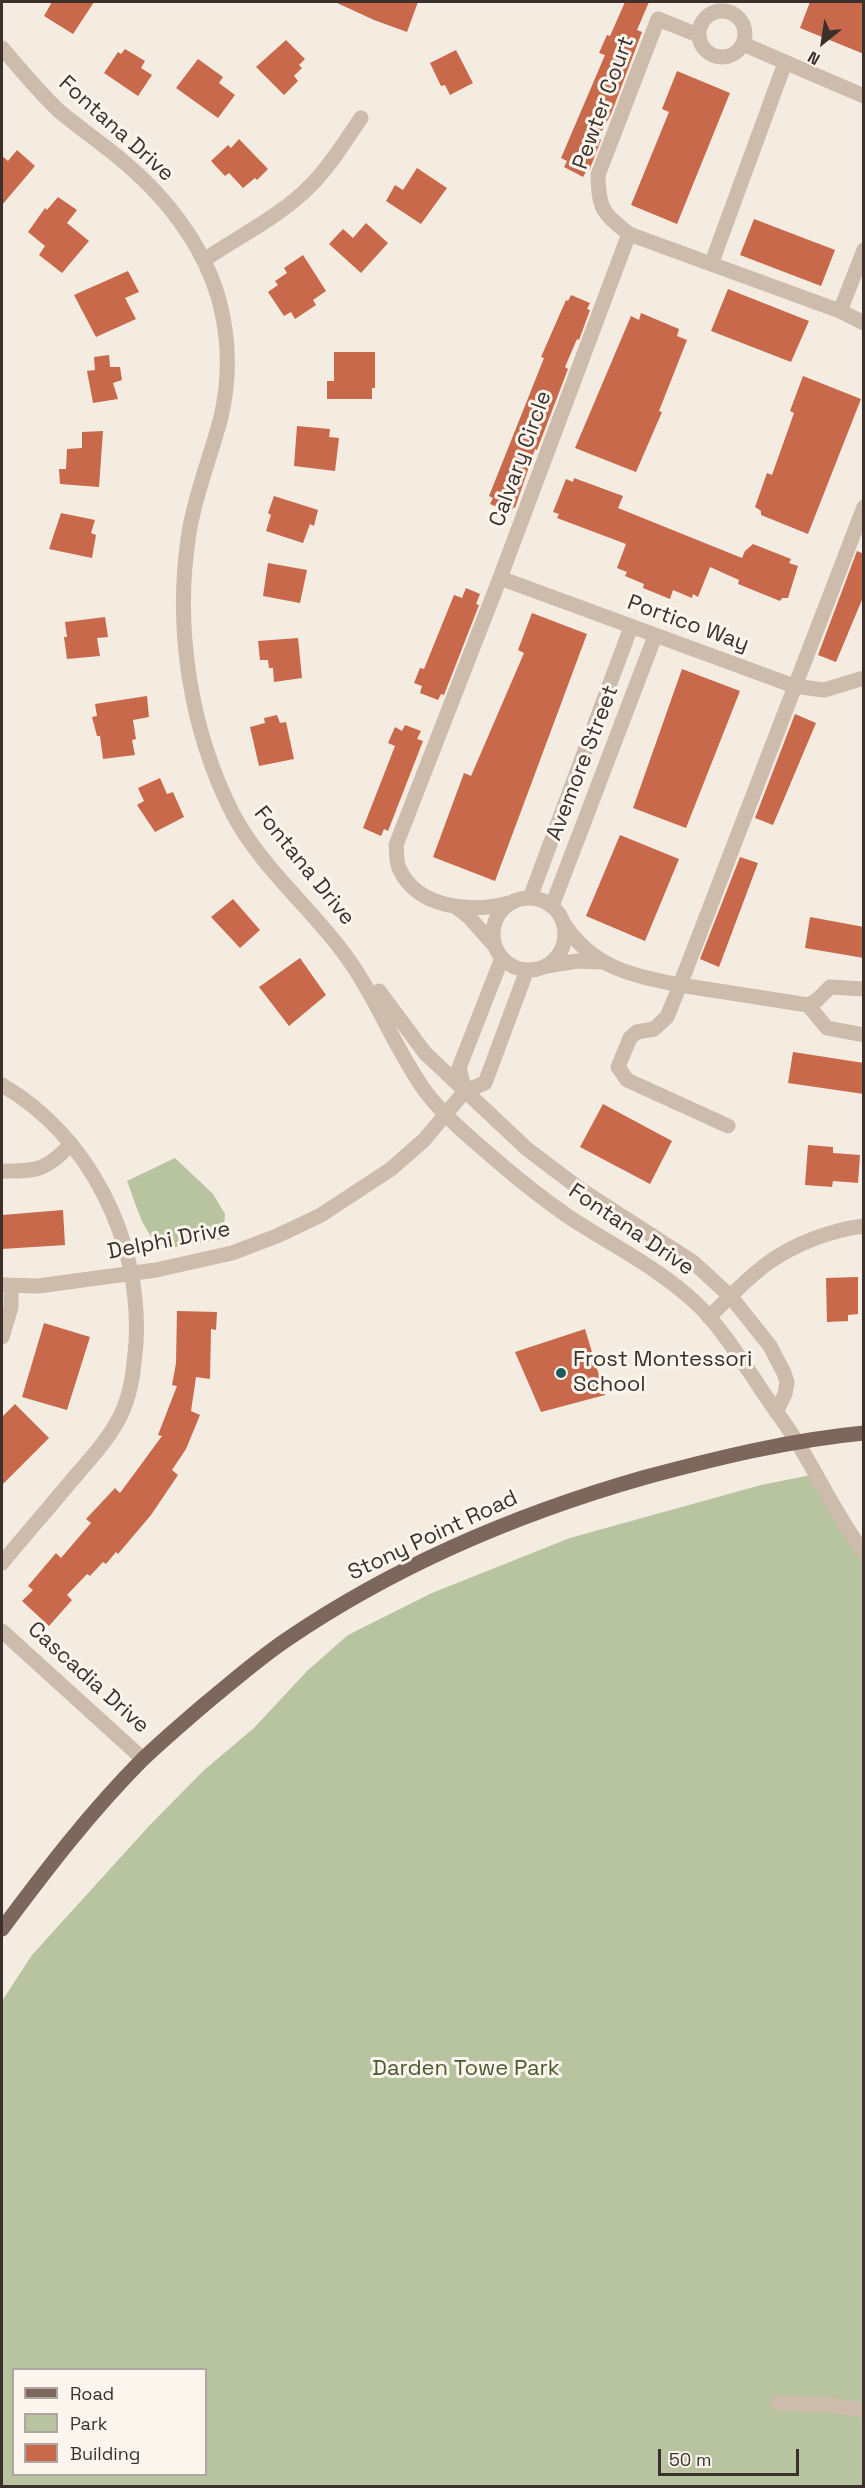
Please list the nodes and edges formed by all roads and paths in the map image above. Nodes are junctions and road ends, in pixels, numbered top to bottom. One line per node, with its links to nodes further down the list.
1 (729, 7): 2 (street); 3 (street)
2 (698, 34): 3 (street); 8 (street, Pewter Court)
3 (743, 44): 5 (street)
4 (2, 48): 10 (street, Fontana Drive)
5 (785, 63): 6 (street); 11 (street)
6 (864, 96)
7 (361, 118): 10 (street)
8 (629, 234): 11 (street); 15 (street, Calvary Circle)
9 (864, 250): 12 (street)
10 (204, 260): 25 (street, Fontana Drive)
11 (712, 262): 12 (street)
12 (840, 311): 13 (street)
13 (864, 323)
14 (864, 507): 19 (street)
15 (500, 578): 16 (street, Portico Way); 22 (street, Calvary Circle)
16 (631, 627): 17 (street, Portico Way); 20 (street, Avemore Street)
17 (655, 636): 19 (street, Portico Way); 23 (street, Avemore Street)
18 (864, 678): 19 (street, Portico Way)
19 (794, 686): 30 (street)
20 (530, 898): 21 (street); 23 (street)
21 (509, 903): 22 (street, Calvary Circle); 26 (street)
22 (455, 906): 26 (street, Calvary Circle)
23 (552, 906): 24 (street)
24 (564, 924): 27 (street); 28 (street)
25 (343, 951): 35 (street); 36 (street, Fontana Drive)
26 (499, 953): 29 (street); 35 (street)
27 (601, 962): 28 (street); 30 (street)
28 (545, 966): 29 (street)
29 (527, 970): 35 (street)
30 (680, 985): 32 (street); 37 (street)
31 (864, 989): 32 (street)
32 (808, 1005): 33 (street)
33 (864, 1035)
34 (2, 1085): 38 (street)
35 (465, 1091): 36 (street); 43 (street)
36 (446, 1114): 41 (street, Delphi Drive); 44 (street, Fontana Drive)
37 (728, 1126)
38 (71, 1144): 39 (street); 41 (street)
39 (2, 1171)
40 (864, 1226): 43 (street)
41 (130, 1273): 42 (street, Delphi Drive); 50 (street)
42 (6, 1286): 45 (street)
43 (731, 1297): 44 (street); 46 (street)
44 (709, 1317): 46 (street, Fontana Drive)
45 (2, 1337)
46 (776, 1412): 48 (street, Fontana Drive)
47 (864, 1433): 48 (main road, Stony Point Road)
48 (797, 1442): 49 (street, Fontana Drive); 52 (main road, Stony Point Road)
49 (864, 1554)
50 (2, 1563)
51 (2, 1631): 52 (street, Cascadia Drive)
52 (144, 1759): 53 (main road, Stony Point Road)
53 (2, 1929)
54 (778, 2403): 55 (street)
55 (864, 2410)

